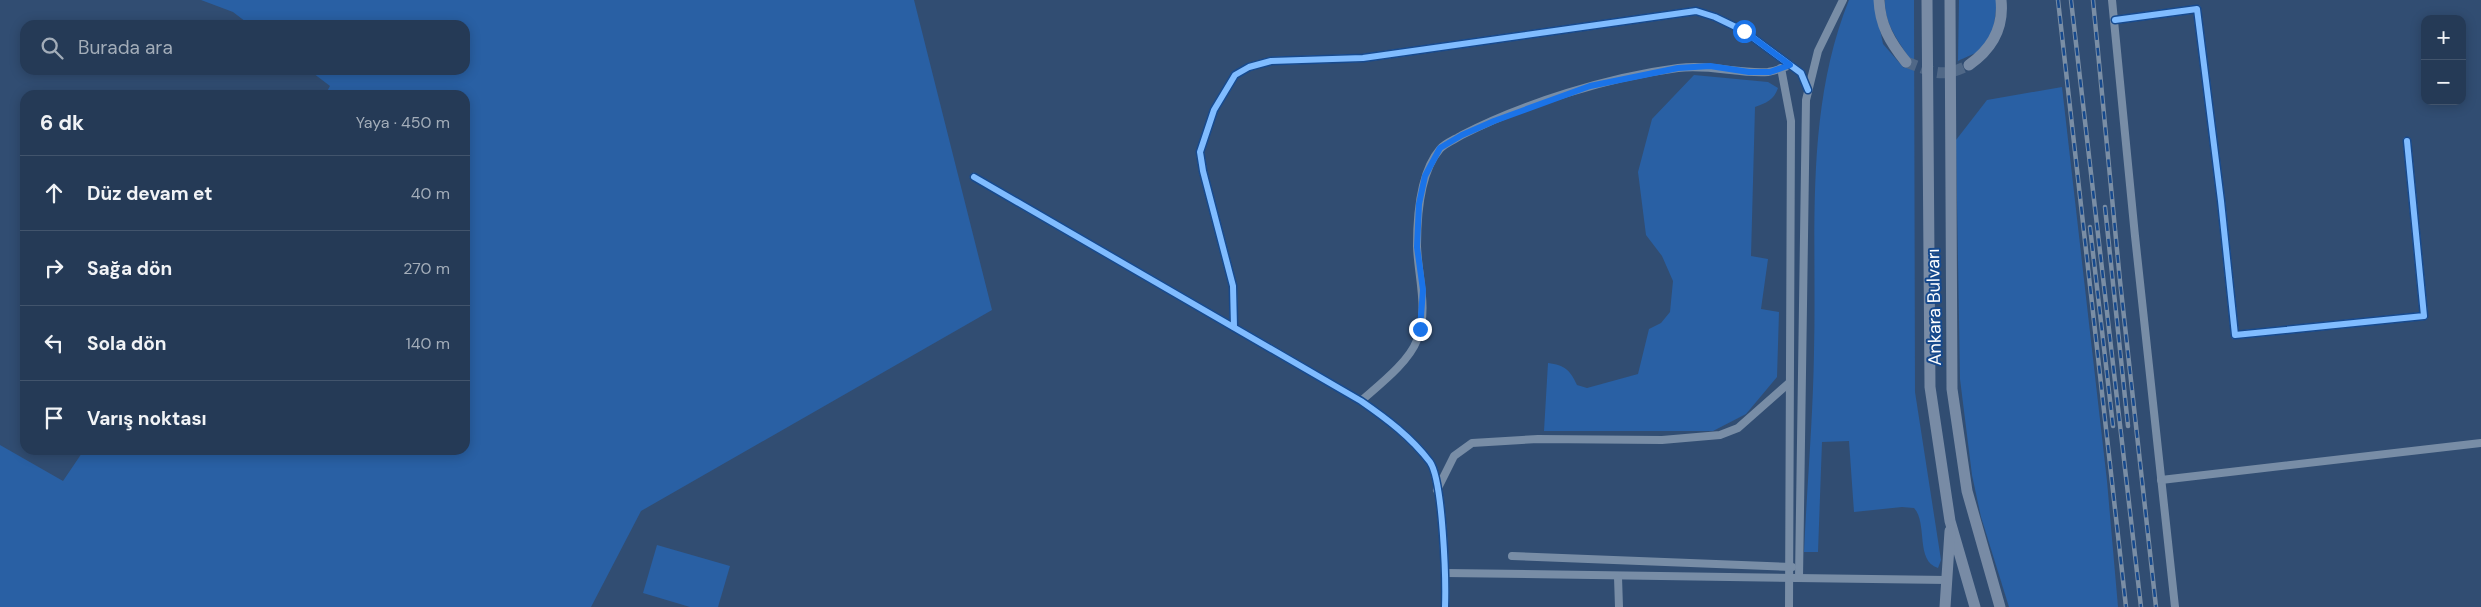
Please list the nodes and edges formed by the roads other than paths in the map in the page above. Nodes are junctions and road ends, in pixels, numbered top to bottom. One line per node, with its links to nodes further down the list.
1 (1843, 0): 12 (street)
2 (1880, 0): 8 (main road)
3 (1927, 0): 21 (main road, Ankara Bulvarı)
4 (1950, 0): 35 (main road, Ankara Bulvarı)
5 (2001, 0): 10 (main road)
6 (2112, 0): 7 (street)
7 (2114, 20): 13 (street); 19 (street)
8 (1906, 62)
9 (1790, 65): 11 (street); 12 (street); 15 (street)
10 (1969, 65)
11 (1781, 68): 16 (street); 17 (street)
12 (1808, 90): 24 (street)
13 (2406, 141)
14 (974, 177): 15 (street)
15 (1234, 327): 17 (street)
16 (1789, 383): 20 (street); 23 (street)
17 (1362, 401): 20 (street)
18 (2481, 443): 19 (street)
19 (2161, 480): 36 (street)
20 (1437, 490): 25 (street)
21 (1950, 521): 29 (main road); 34 (main road, Ankara Bulvarı)
22 (1512, 556): 23 (street)
23 (1788, 567): 24 (street); 27 (street)
24 (1799, 567): 28 (street)
25 (1446, 573): 26 (street); 30 (street)
26 (1618, 576): 27 (street); 31 (street)
27 (1788, 578): 28 (street); 32 (street)
28 (1799, 578): 29 (street)
29 (1947, 580): 33 (main road)
30 (1445, 607)
31 (1619, 607)
32 (1789, 607)
33 (1946, 607)
34 (1975, 607)
35 (2000, 607)
36 (2175, 607)

